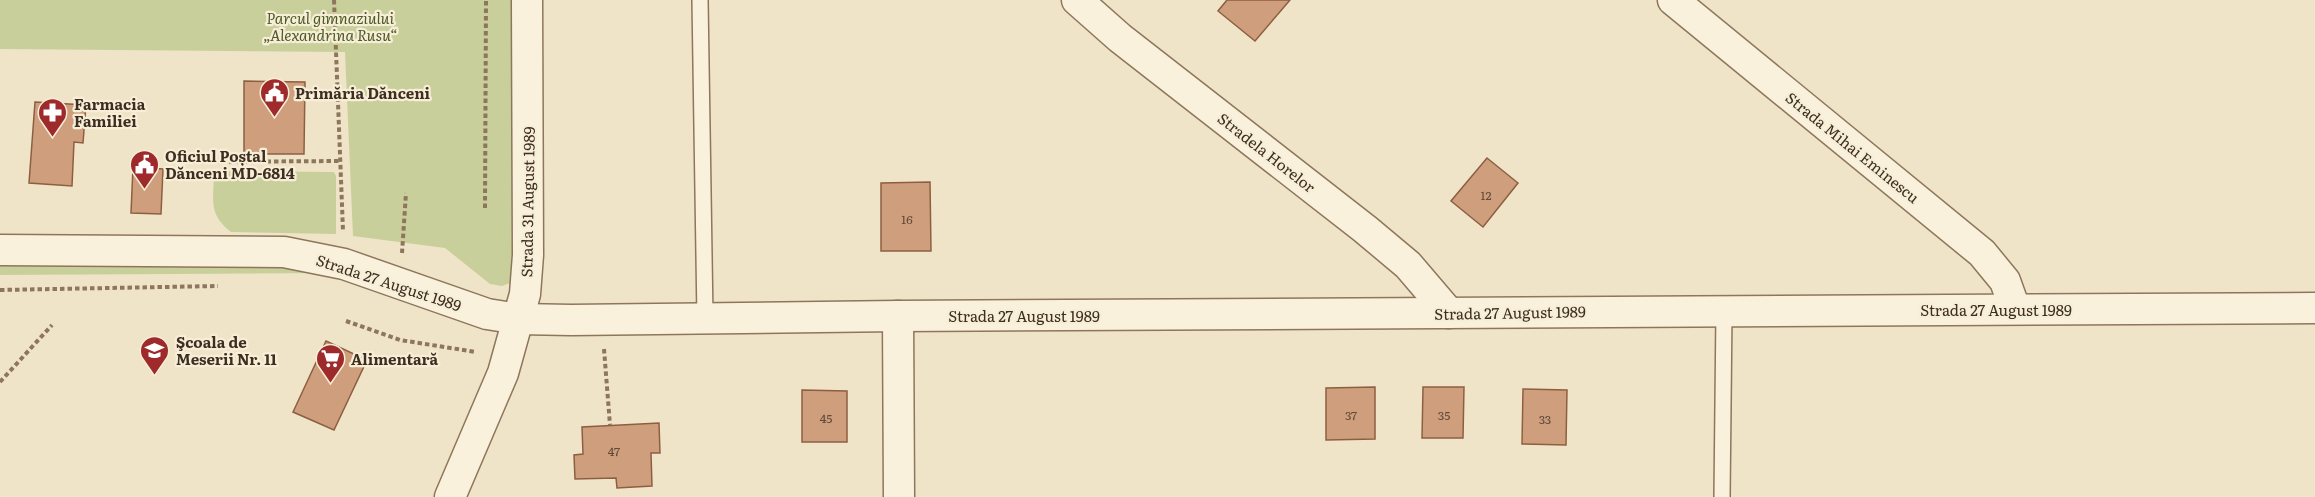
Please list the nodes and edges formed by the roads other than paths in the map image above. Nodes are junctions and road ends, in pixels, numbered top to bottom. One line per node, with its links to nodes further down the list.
1 (527, 0): 11 (street, Strada 31 August 1989)
2 (700, 0): 12 (lane)
3 (1077, 0): 9 (street, Stradela Horelor)
4 (1673, 0): 7 (street, Strada Mihai Eminescu)
5 (0, 250): 11 (street, Strada 27 August 1989)
6 (2315, 308): 7 (street, Strada 27 August 1989)
7 (2014, 309): 8 (street, Strada 27 August 1989)
8 (1724, 311): 9 (street, Strada 27 August 1989); 15 (lane)
9 (1449, 313): 10 (street, Strada 27 August 1989)
10 (898, 316): 12 (street, Strada 27 August 1989); 14 (street)
11 (519, 319): 12 (street, Strada 27 August 1989); 13 (street, Strada 31 August 1989)
12 (705, 319)
13 (450, 497)
14 (899, 497)
15 (1722, 497)

